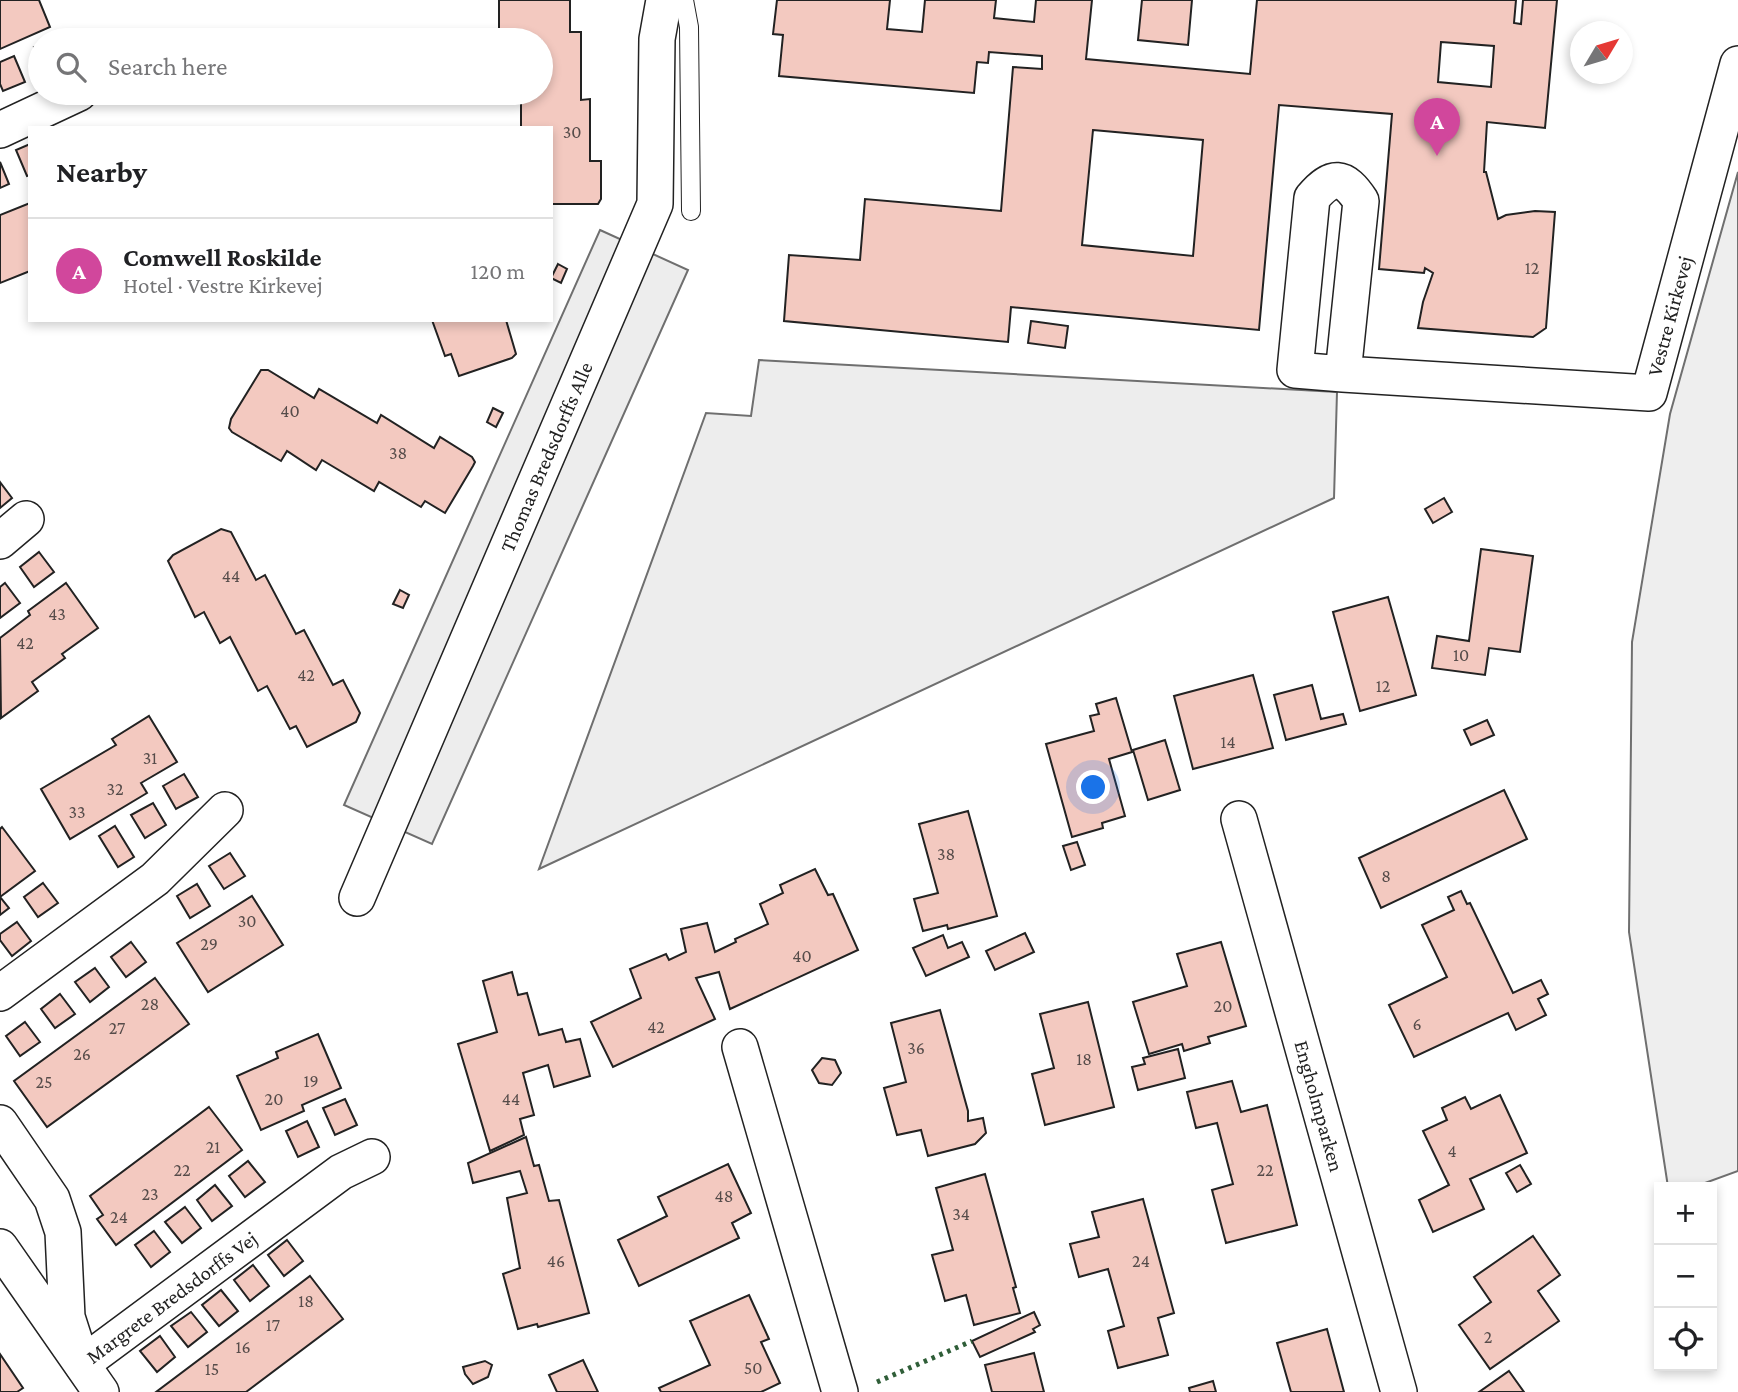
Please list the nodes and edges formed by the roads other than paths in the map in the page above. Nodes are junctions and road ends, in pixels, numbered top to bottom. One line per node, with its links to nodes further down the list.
1 (664, 0): 12 (street, Thomas Bredsdorffs Alle)
2 (684, 0): 6 (lane)
3 (1738, 64): 7 (street, Vestre Kirkevej)
4 (53, 105): 5 (street)
5 (0, 130)
6 (691, 211)
7 (1343, 374): 7 (street, Vestre Kirkevej)
8 (26, 519): 9 (street)
9 (0, 541)
10 (225, 810): 13 (street)
11 (1239, 819): 20 (street, Engholmparken)
12 (357, 898)
13 (0, 993)
14 (740, 1047): 19 (street)
15 (0, 1124): 18 (street, Margrete Bredsdorffs Vej)
16 (372, 1157): 18 (street, Margrete Bredsdorffs Vej)
17 (0, 1247): 18 (street)
18 (91, 1378)
19 (840, 1392)
20 (1399, 1392)

